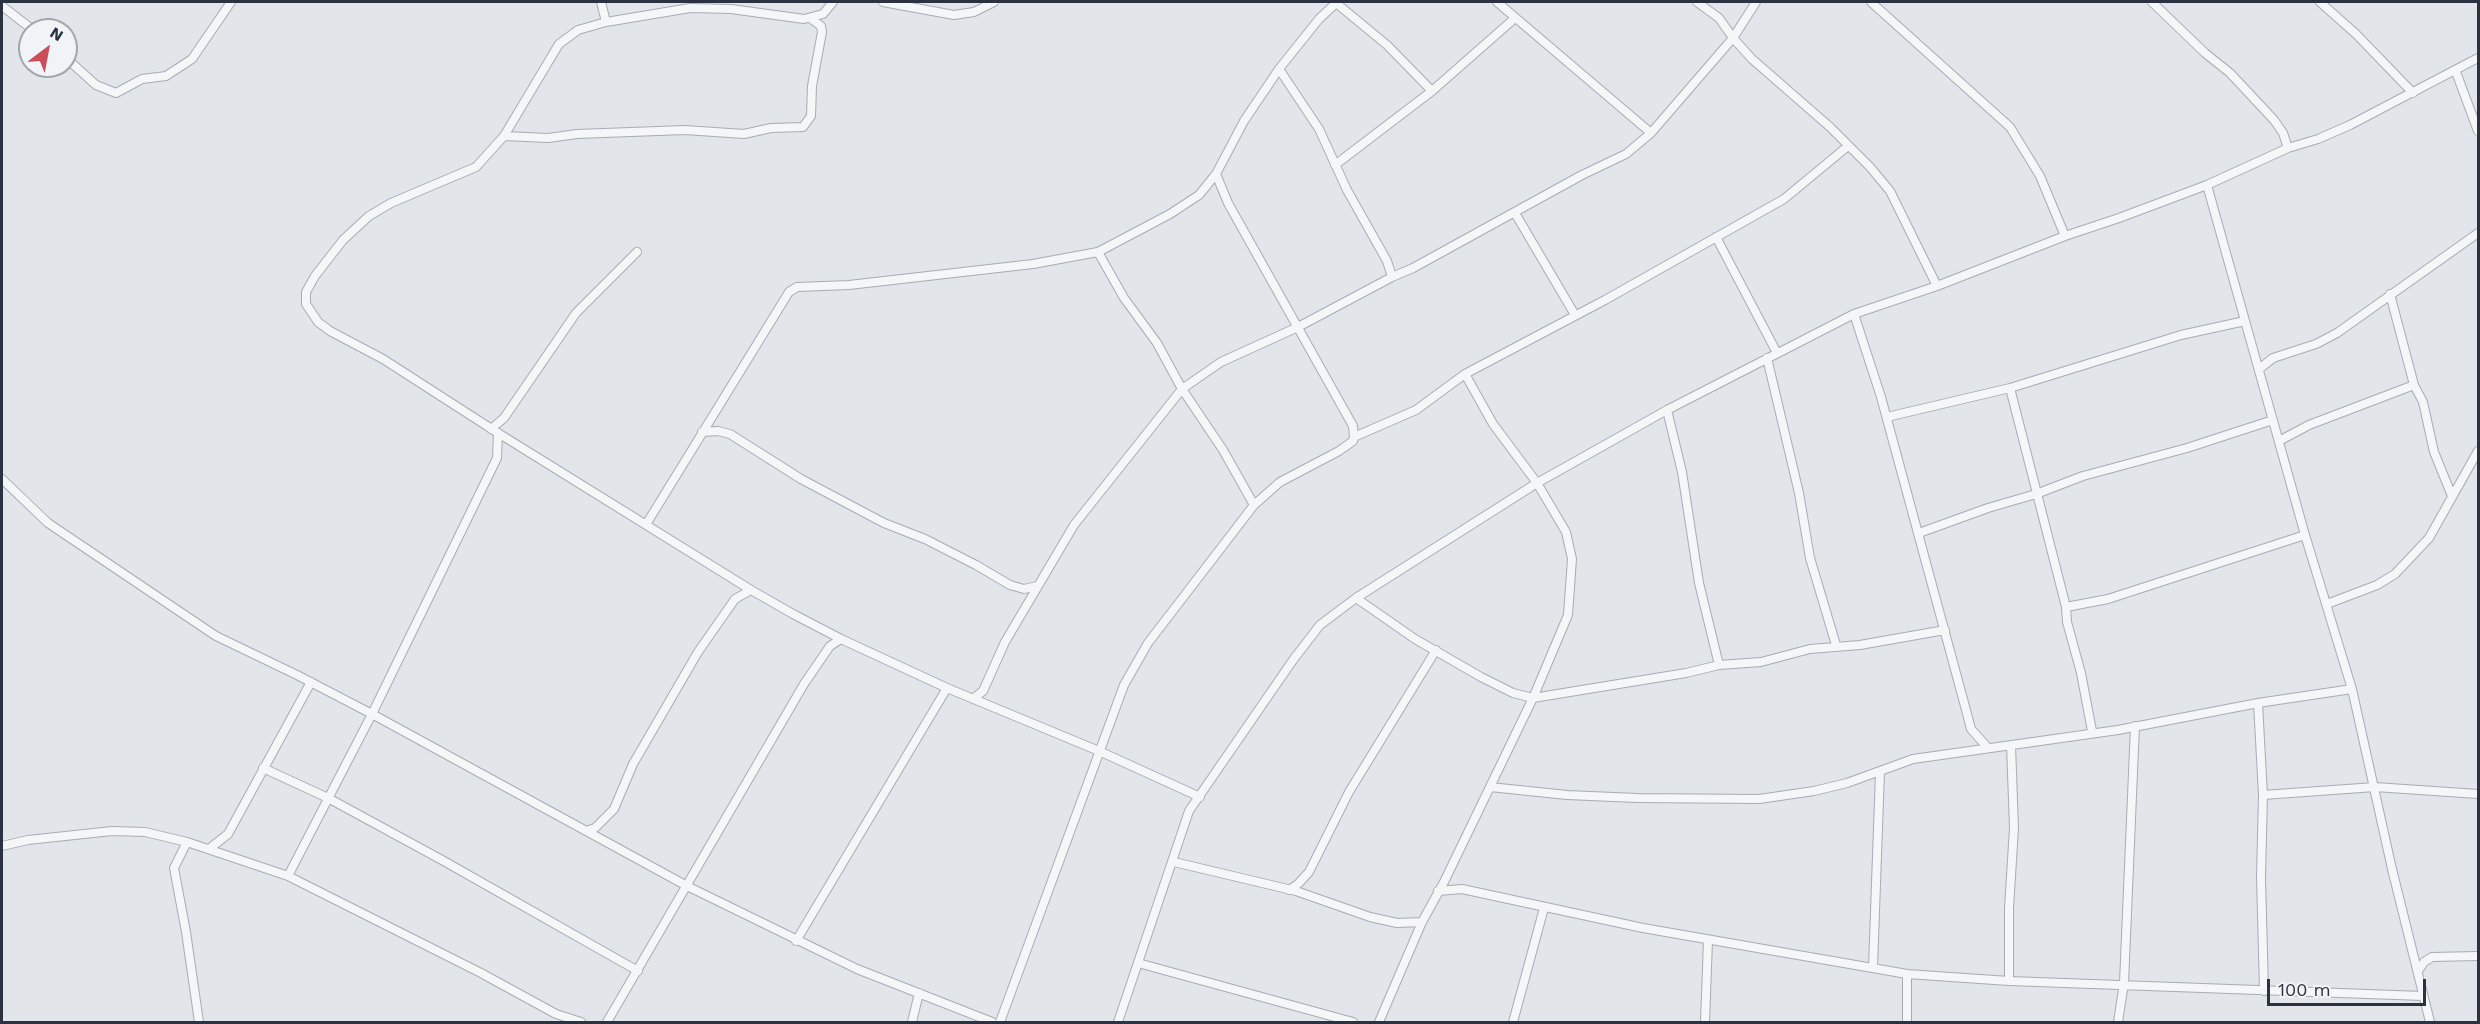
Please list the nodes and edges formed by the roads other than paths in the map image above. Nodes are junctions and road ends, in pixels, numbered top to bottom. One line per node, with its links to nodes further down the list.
1 (231, 2): 21 (street)
2 (601, 2): 18 (street)
3 (832, 2): 16 (street)
4 (883, 2): 5 (street)
5 (994, 2)
6 (1337, 2): 22 (street); 24 (street)
7 (1497, 2): 17 (street)
8 (1697, 2): 19 (street)
9 (1756, 2): 19 (street)
10 (1871, 2): 38 (street)
11 (2152, 2): 28 (street)
12 (2320, 2): 25 (street)
13 (692, 5): 16 (street); 18 (street)
14 (2, 6): 15 (street)
15 (18, 18)
16 (810, 18): 29 (street)
17 (1515, 18): 24 (street); 27 (street)
18 (606, 22): 29 (street)
19 (1733, 38): 27 (street); 31 (street)
20 (2478, 58): 23 (street)
21 (78, 69)
22 (1279, 69): 33 (street); 34 (street)
23 (2456, 72): 25 (street); 26 (street)
24 (1432, 91): 33 (street)
25 (2413, 93): 30 (street)
26 (2478, 131)
27 (1651, 133): 36 (street)
28 (2283, 133): 30 (street); 32 (street)
29 (504, 136): 59 (street)
30 (2301, 144): 32 (street)
31 (1848, 146): 39 (street); 43 (street)
32 (2288, 148): 35 (street)
33 (1335, 165): 42 (street)
34 (1216, 174): 41 (street); 48 (street)
35 (2207, 185): 38 (street); 47 (street)
36 (1515, 213): 42 (street); 46 (street)
37 (2478, 232): 44 (street)
38 (2065, 236): 43 (street)
39 (1716, 237): 46 (street); 49 (street)
40 (637, 252): 59 (street)
41 (1098, 252): 55 (street); 60 (street)
42 (1392, 277): 48 (street)
43 (1937, 286): 45 (street)
44 (2390, 294): 51 (street); 53 (street)
45 (1854, 314): 49 (street); 57 (street)
46 (1575, 315): 52 (street)
47 (2245, 321): 51 (street); 54 (street)
48 (1298, 327): 55 (street); 61 (street)
49 (1776, 353): 50 (street)
50 (1767, 358): 56 (street); 79 (street)
51 (2259, 369): 58 (street)
52 (1465, 374): 61 (street); 65 (street)
53 (2414, 385): 62 (street); 67 (street)
54 (2010, 388): 57 (street); 66 (street)
55 (1182, 389): 68 (street); 72 (street)
56 (1667, 410): 65 (street); 81 (street)
57 (1887, 417): 70 (street)
58 (2273, 420): 62 (street); 66 (street)
59 (494, 431): 69 (street); 88 (street)
60 (702, 432): 69 (street); 72 (street)
61 (1354, 437): 68 (street)
62 (2279, 441): 71 (street)
63 (2478, 451): 67 (street)
64 (2, 479): 82 (street)
65 (1537, 483): 74 (street); 86 (street)
66 (2036, 494): 70 (street); 76 (street)
67 (2452, 496): 75 (street)
68 (1254, 505): 93 (street)
69 (647, 524): 73 (street)
70 (1919, 533): 77 (street)
71 (2306, 535): 75 (street); 76 (street)
72 (1037, 586): 85 (street)
73 (750, 590): 78 (street); 102 (street)
74 (1356, 598): 80 (street); 100 (street)
75 (2327, 604): 84 (street)
76 (2066, 607): 90 (street)
77 (1945, 630): 79 (street); 92 (street)
78 (841, 639): 83 (street); 108 (street)
79 (1836, 645): 81 (street)
80 (1436, 650): 86 (street); 109 (street)
81 (1719, 665): 86 (street)
82 (311, 682): 88 (street); 94 (street)
83 (947, 688): 85 (street); 114 (street)
84 (2352, 689): 87 (street); 97 (street)
85 (974, 698): 93 (street)
86 (1533, 698): 96 (street)
87 (2258, 703): 89 (street); 99 (street)
88 (372, 714): 101 (street); 102 (street)
89 (2135, 726): 90 (street); 122 (street)
90 (2092, 732): 91 (street)
91 (2012, 745): 92 (street); 121 (street)
92 (1988, 748): 95 (street)
93 (1099, 751): 100 (street); 132 (street)
94 (263, 768): 101 (street); 105 (street)
95 (1880, 772): 96 (street); 117 (street)
96 (1490, 787): 110 (street)
97 (2375, 787): 98 (street); 99 (street); 119 (street)
98 (2477, 792)
99 (2263, 795): 123 (street)
100 (1200, 797): 106 (street)
101 (328, 798): 107 (street); 118 (street)
102 (586, 831): 108 (street)
103 (187, 842): 104 (street); 105 (street); 127 (street)
104 (2, 846)
105 (209, 849): 107 (street)
106 (1174, 862): 109 (street); 116 (street)
107 (288, 876): 126 (street)
108 (687, 886): 114 (street); 118 (street)
109 (1289, 890): 112 (street)
110 (1438, 891): 111 (street); 112 (street)
111 (1544, 908): 113 (street); 136 (street)
112 (1422, 922): 135 (street)
113 (1708, 940): 117 (street); 137 (street)
114 (796, 941): 124 (street)
115 (2478, 956): 119 (street)
116 (1138, 963): 133 (street); 134 (street)
117 (1872, 967): 120 (street)
118 (638, 971): 129 (street)
119 (2418, 971): 125 (street)
120 (1907, 974): 121 (street); 138 (street)
121 (2010, 981): 122 (street)
122 (2124, 983): 123 (street); 139 (street)
123 (2264, 991): 125 (street)
124 (919, 993): 130 (street); 131 (street)
125 (2423, 996): 140 (street)
126 (579, 1022): 128 (street)
127 (199, 1023)
128 (560, 1023)
129 (607, 1023)
130 (912, 1023)
131 (992, 1023)
132 (1000, 1023)
133 (1118, 1023)
134 (1353, 1023)
135 (1379, 1023)
136 (1513, 1023)
137 (1706, 1023)
138 (1906, 1023)
139 (2118, 1023)
140 (2430, 1023)

